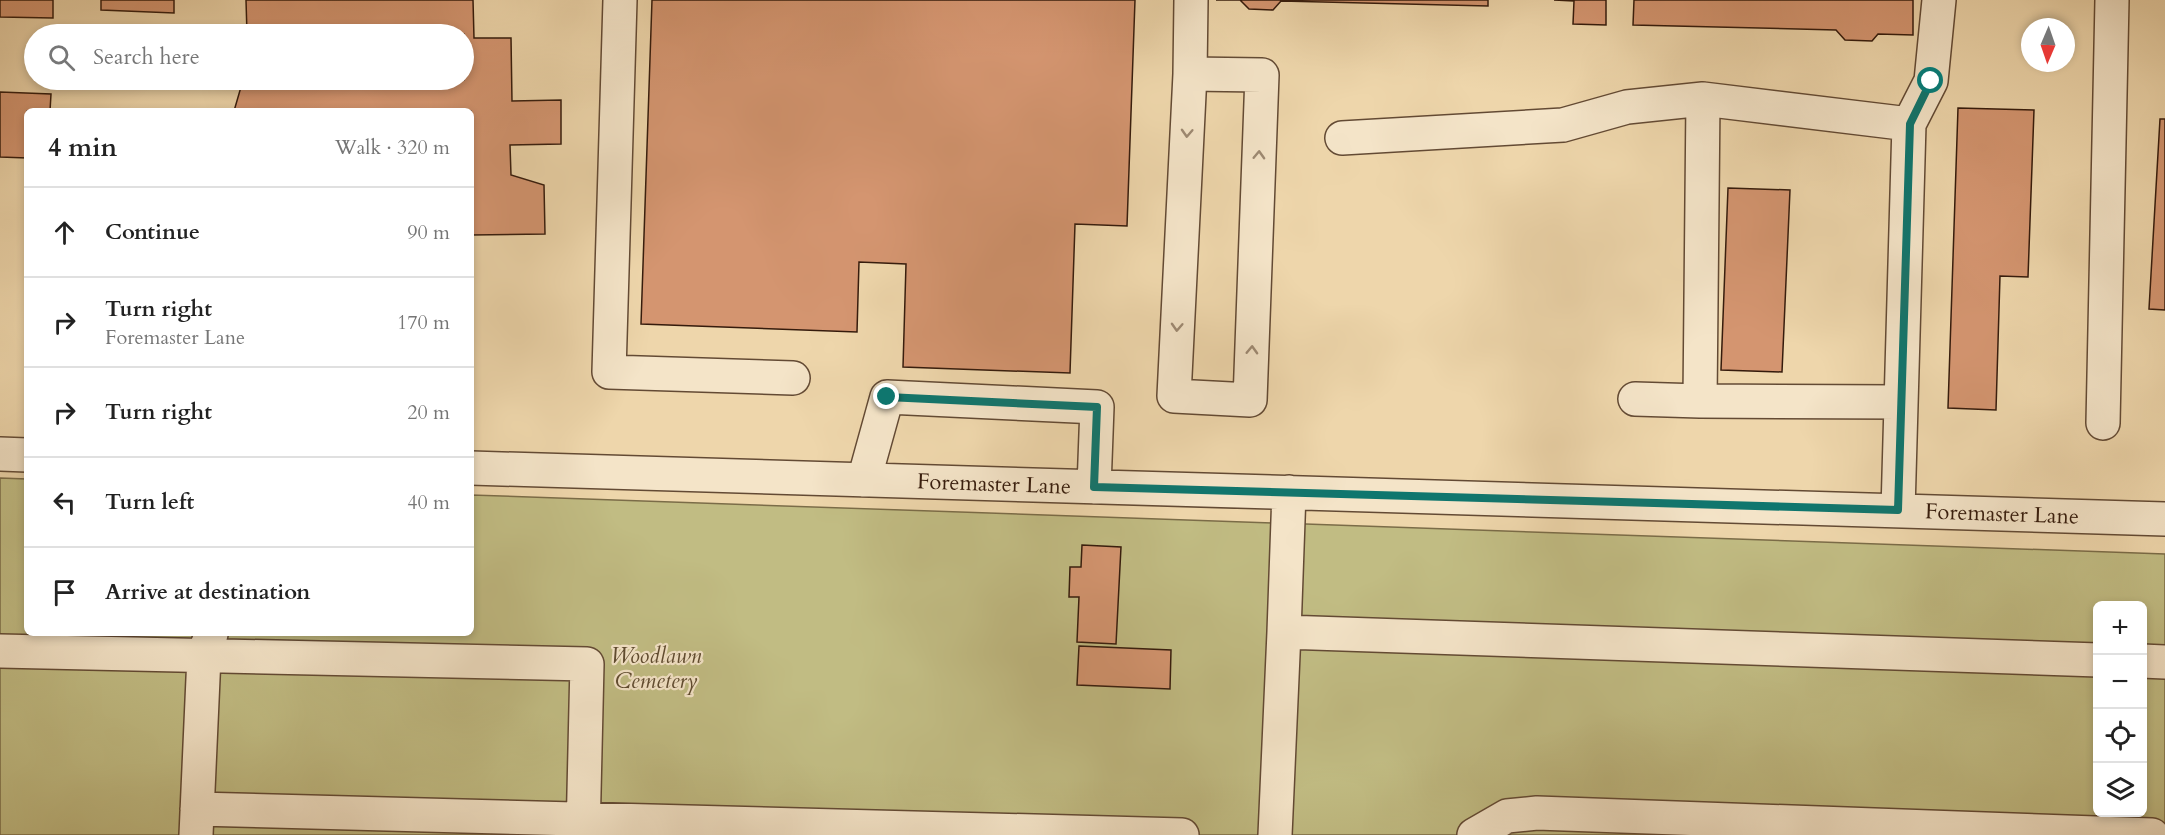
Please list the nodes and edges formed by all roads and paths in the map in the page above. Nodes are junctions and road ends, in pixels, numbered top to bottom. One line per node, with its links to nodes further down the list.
1 (620, 0): 9 (street)
2 (1191, 0): 5 (street)
3 (1939, 0): 7 (street)
4 (2112, 0): 13 (street)
5 (1190, 74): 5 (street, one-way to 5)
6 (1703, 99): 7 (street); 8 (street); 11 (street)
7 (1910, 124): 12 (street)
8 (1342, 138)
9 (793, 378)
10 (1635, 399): 11 (street)
11 (1700, 401): 12 (street)
12 (1900, 402): 20 (street)
13 (2103, 423)
14 (0, 454): 15 (street)
15 (24, 454)
16 (474, 468): 17 (street, Foremaster Lane)
17 (864, 480): 18 (street, Foremaster Lane); 18 (street)
18 (1094, 487): 19 (street, Foremaster Lane)
19 (1290, 492): 20 (street, Foremaster Lane); 22 (street)
20 (1898, 510): 21 (street, Foremaster Lane)
21 (2165, 519)
22 (1284, 632): 25 (street); 31 (street)
23 (208, 644): 24 (street); 28 (street); 29 (street)
24 (0, 651)
25 (2093, 660)
26 (2147, 661): 27 (street)
27 (2165, 662)
28 (197, 822): 29 (street)
29 (583, 827): 30 (street)
30 (1182, 835)
31 (1275, 835)
32 (1474, 835): 33 (street)
33 (2152, 835)

